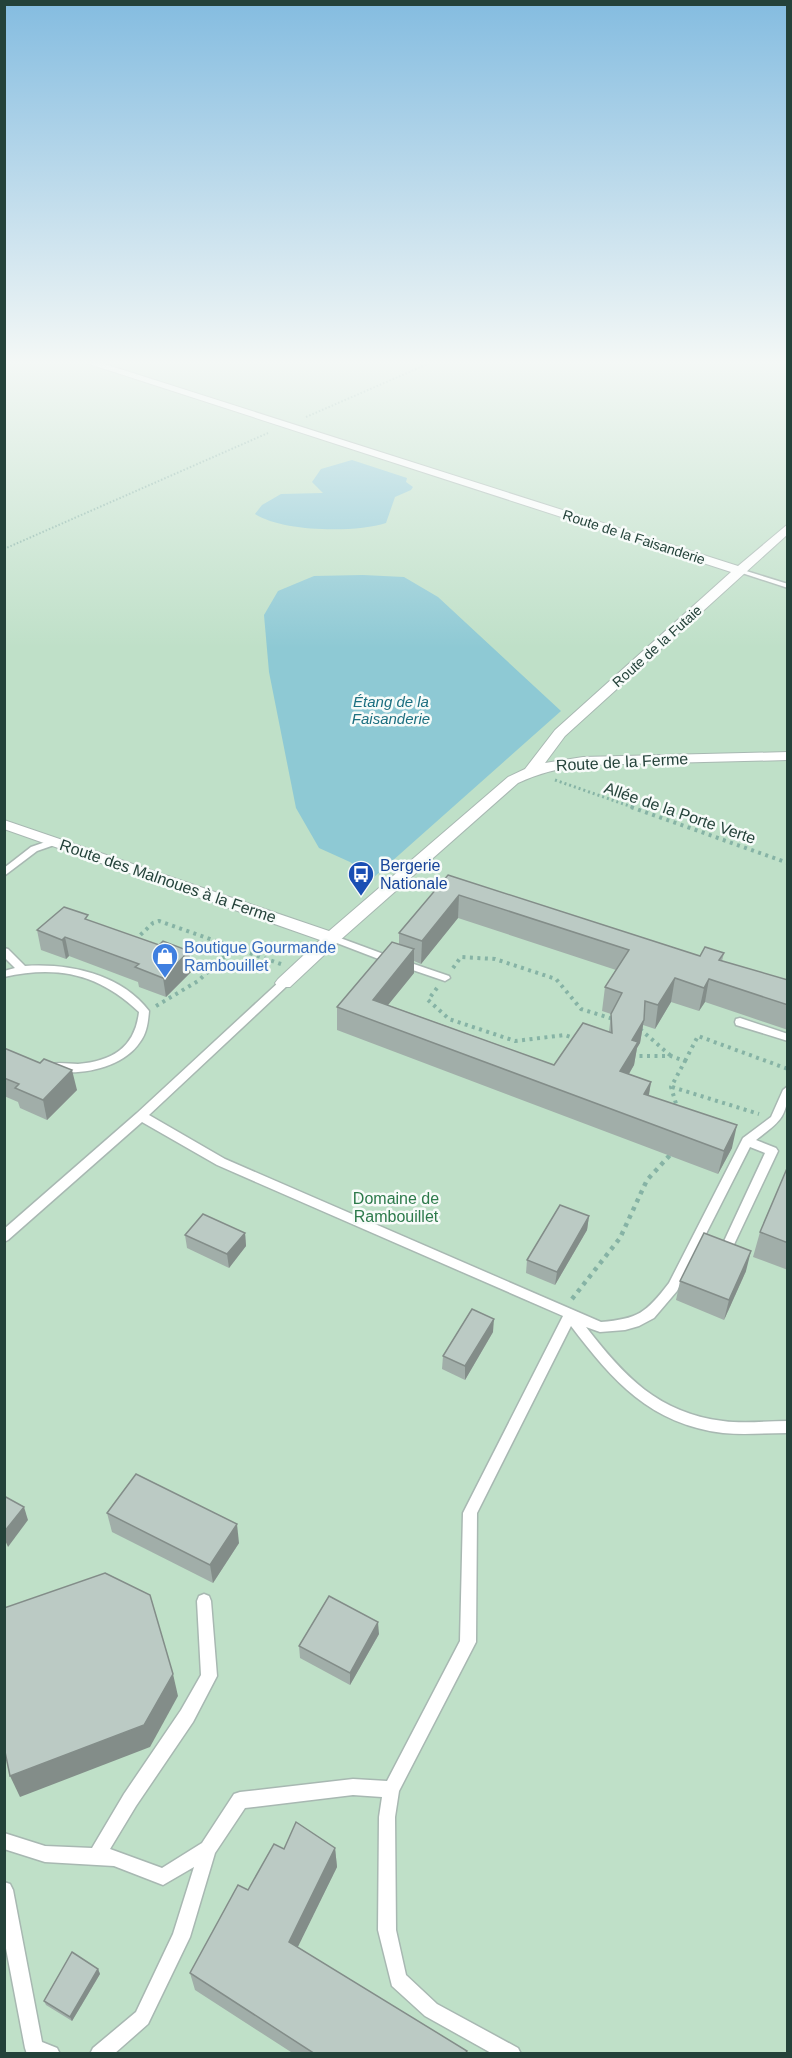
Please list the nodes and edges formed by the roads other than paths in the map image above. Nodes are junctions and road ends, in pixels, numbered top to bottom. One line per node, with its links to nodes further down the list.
1 (379, 456): 3 (street, Route de la Faisanderie)
2 (788, 527): 3 (street, Route de la Futaie)
3 (741, 571): 4 (lane); 6 (street, Route de la Futaie)
4 (788, 586)
5 (788, 756): 6 (street, Route de la Ferme)
6 (532, 770): 10 (street, Route de la Ferme)
7 (4, 824): 8 (street, Route des Malnoues à la Ferme)
8 (54, 842): 9 (lane); 10 (street, Route des Malnoues à la Ferme)
9 (4, 873)
10 (332, 938): 14 (lane); 15 (street, Route de la Ferme)
11 (4, 951): 12 (lane)
12 (22, 969): 13 (lane); 18 (lane)
13 (4, 975)
14 (445, 978)
15 (284, 983): 20 (lane)
16 (740, 1022): 17 (lane)
17 (788, 1038)
18 (40, 1065)
19 (788, 1090): 21 (lane)
20 (141, 1116): 22 (lane); 24 (lane)
21 (747, 1141): 23 (lane); 24 (lane)
22 (4, 1237)
23 (725, 1252)
24 (566, 1313): 25 (lane); 27 (lane)
25 (788, 1427)
26 (204, 1601): 30 (lane)
27 (391, 1789): 29 (lane); 34 (lane)
28 (4, 1840): 30 (lane)
29 (208, 1849): 30 (lane); 33 (lane)
30 (96, 1858)
31 (4, 1890): 32 (lane)
32 (51, 2054)
33 (99, 2054)
34 (512, 2054)

